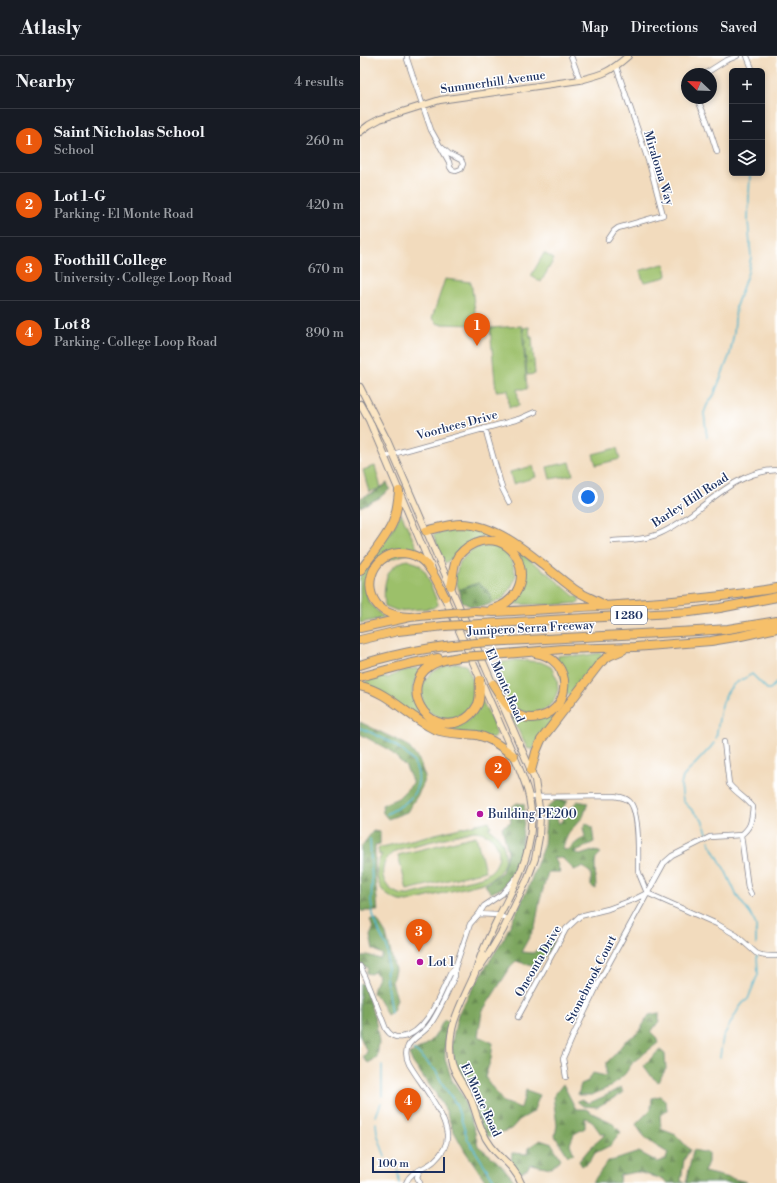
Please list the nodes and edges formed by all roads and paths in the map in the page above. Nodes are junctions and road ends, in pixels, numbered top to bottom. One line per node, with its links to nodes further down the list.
1 (407, 56): 11 (street)
2 (571, 56): 9 (street)
3 (628, 56): 6 (street, Summerhill Avenue)
4 (737, 56): 7 (street)
5 (746, 56): 8 (street)
6 (616, 66): 9 (street, Summerhill Avenue); 15 (street, Miraloma Way)
7 (714, 68)
8 (752, 68)
9 (580, 80): 11 (street, Summerhill Avenue)
10 (700, 104): 14 (street)
11 (423, 105): 12 (street, Summerhill Avenue); 13 (street)
12 (360, 132)
13 (439, 145): 13 (street)
14 (717, 152)
15 (608, 240)
16 (360, 387): 20 (street, El Monte Road)
17 (360, 404): 21 (street, El Monte Road)
18 (535, 412): 19 (street, Voorhees Drive)
19 (485, 428): 20 (street, Voorhees Drive); 24 (street)
20 (393, 454): 21 (street, Voorhees Drive); 25 (street, El Monte Road)
21 (384, 457): 23 (street, El Monte Road)
22 (777, 470): 26 (street, Barley Hill Road)
23 (399, 491): 27 (highway); 30 (street, El Monte Road)
24 (509, 502)
25 (426, 531): 28 (street, El Monte Road); 32 (highway)
26 (613, 541)
27 (360, 571)
28 (451, 586): 33 (highway); 45 (street, El Monte Road)
29 (777, 588): 32 (highway)
30 (444, 596): 34 (highway); 44 (street, El Monte Road)
31 (777, 597): 38 (highway, Junipero Serra Freeway / I 280, bridge)
32 (604, 605): 33 (highway)
33 (475, 611): 34 (highway, bridge)
34 (410, 617): 36 (highway)
35 (777, 621): 42 (highway, Junipero Serra Freeway / I 280, bridge)
36 (360, 628)
37 (777, 628): 39 (highway)
38 (360, 640)
39 (635, 647): 40 (highway); 49 (highway)
40 (512, 653): 41 (highway, bridge); 45 (highway)
41 (459, 657): 43 (highway); 44 (highway)
42 (360, 665)
43 (360, 677)
44 (480, 680): 48 (street, El Monte Road)
45 (493, 684): 49 (street, El Monte Road)
46 (360, 686): 48 (highway)
47 (724, 742): 52 (street)
48 (514, 756): 51 (street, El Monte Road)
49 (531, 771): 50 (street, El Monte Road)
50 (538, 796): 51 (street); 54 (street); 58 (street, El Monte Road)
51 (529, 797): 53 (street, El Monte Road)
52 (741, 835): 54 (street, Stonebrook Court); 55 (street)
53 (524, 862): 56 (street); 57 (street, El Monte Road)
54 (647, 893): 59 (street); 63 (street, Oneonta Drive); 64 (street, Stonebrook Court)
55 (751, 894)
56 (479, 914): 57 (street); 61 (street)
57 (500, 915): 58 (street); 62 (street, El Monte Road)
58 (508, 919): 62 (street, El Monte Road)
59 (777, 956)
60 (360, 966): 61 (street)
61 (455, 968): 65 (street)
62 (475, 972): 68 (street, El Monte Road)
63 (518, 1017)
64 (566, 1077)
65 (424, 1168): 66 (street); 67 (street)
66 (406, 1183)
67 (420, 1183)
68 (521, 1183)

